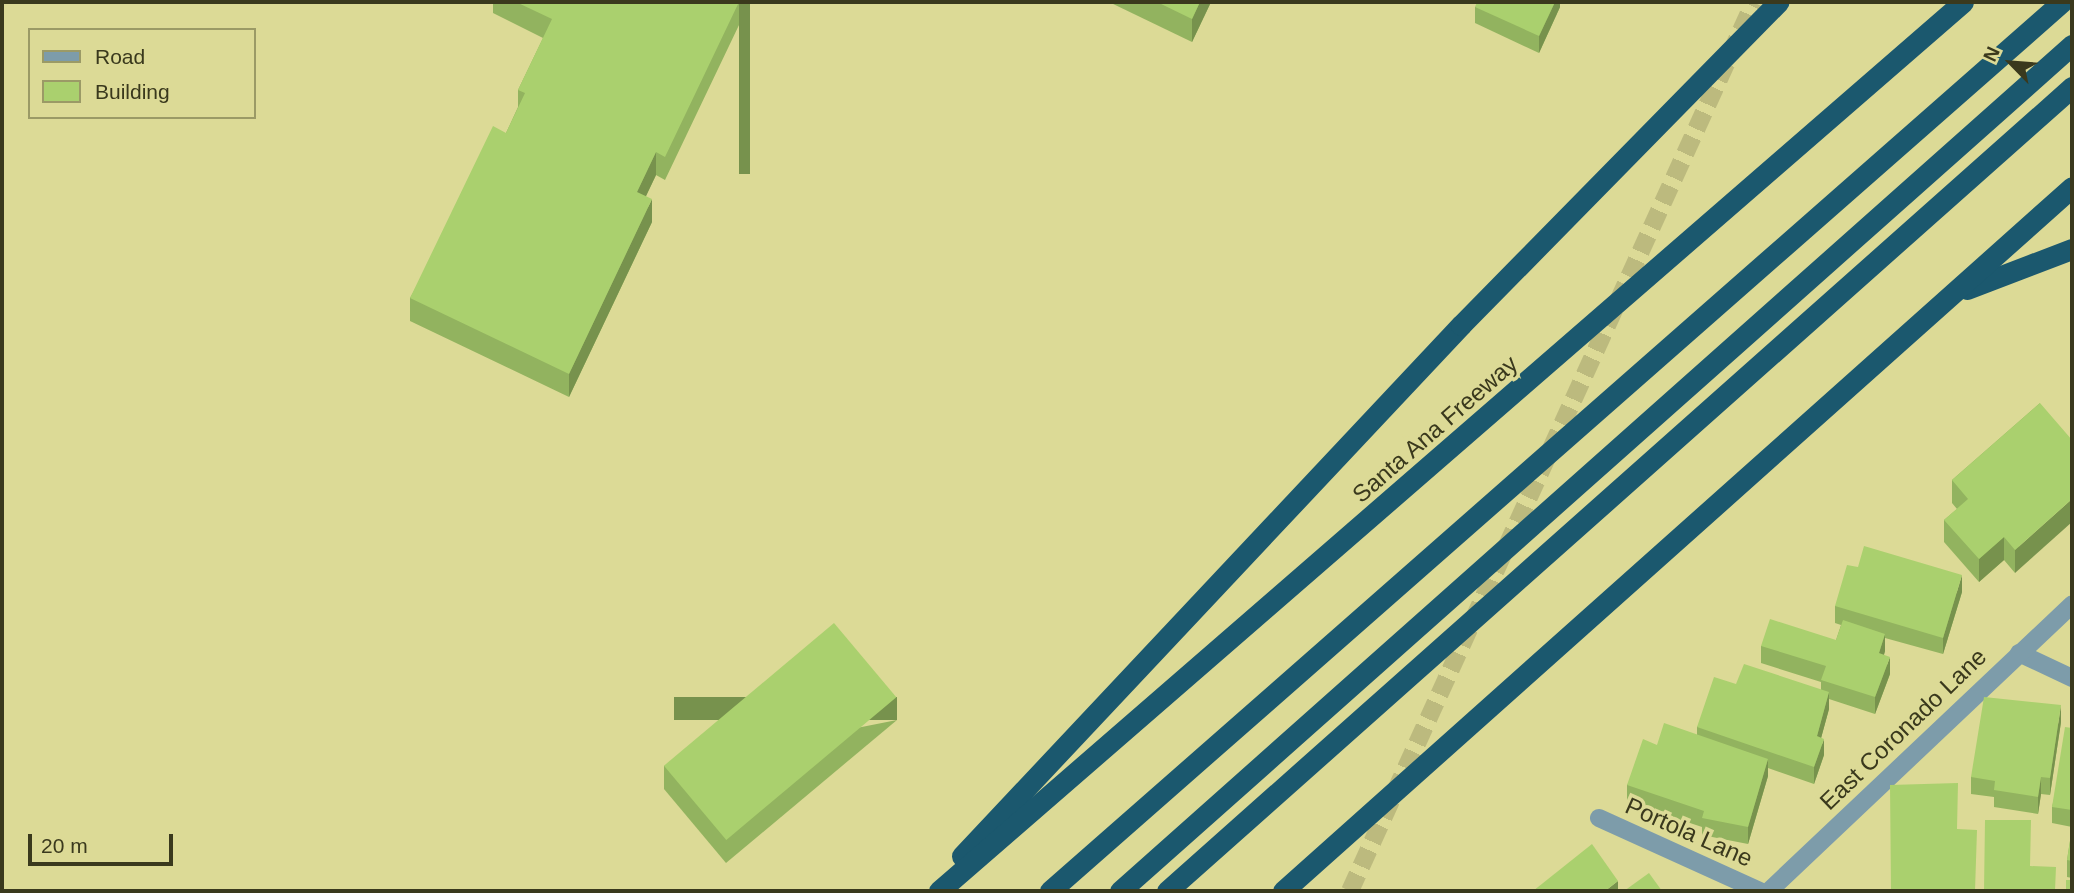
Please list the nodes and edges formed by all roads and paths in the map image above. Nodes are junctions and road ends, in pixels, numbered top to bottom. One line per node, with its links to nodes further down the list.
1 (1778, 2): 13 (highway)
2 (1963, 2): 14 (highway, Santa Ana Freeway)
3 (2062, 2): 15 (highway, bridge)
4 (2072, 45): 16 (highway, bridge)
5 (2072, 87): 17 (highway)
6 (2072, 187): 8 (highway)
7 (2072, 249): 8 (highway)
8 (1955, 293): 18 (highway)
9 (2072, 604): 10 (street, East Coronado Lane)
10 (2019, 653): 11 (street); 20 (street, East Coronado Lane)
11 (2072, 678)
12 (1599, 818): 19 (street, Portola Lane)
13 (929, 891)
14 (939, 891)
15 (1050, 891)
16 (1120, 891)
17 (1167, 891)
18 (1283, 891)
19 (1760, 891)
20 (1769, 891)

